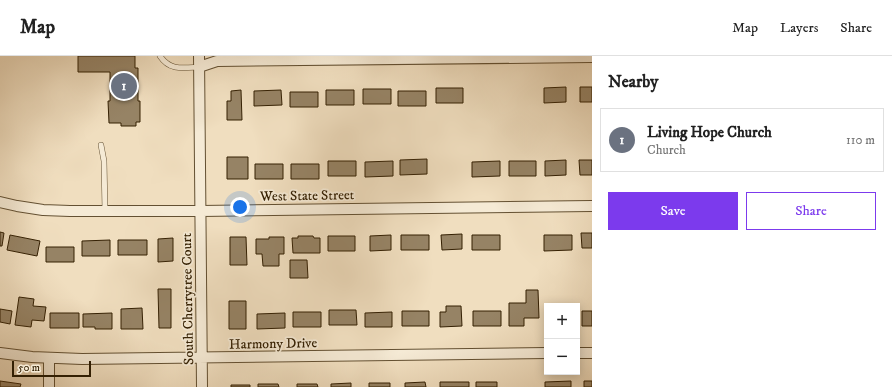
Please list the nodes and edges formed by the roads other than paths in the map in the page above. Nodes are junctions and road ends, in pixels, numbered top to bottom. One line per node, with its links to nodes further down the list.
1 (160, 56): 4 (lane)
2 (199, 56): 4 (street, South Cherrytree Court)
3 (592, 57): 4 (street)
4 (199, 67): 9 (street, South Cherrytree Court)
5 (101, 145): 8 (lane)
6 (0, 202): 8 (street, West State Street)
7 (592, 206): 9 (street, West State Street)
8 (105, 211): 9 (street, West State Street)
9 (201, 211): 15 (street, South Cherrytree Court)
10 (592, 352): 13 (street)
11 (0, 353): 14 (street, Harmony Drive)
12 (544, 353): 15 (street, Harmony Drive)
13 (580, 353)
14 (49, 358): 15 (street, Harmony Drive); 16 (street)
15 (202, 358): 17 (street, South Cherrytree Court)
16 (50, 387)
17 (202, 387)

